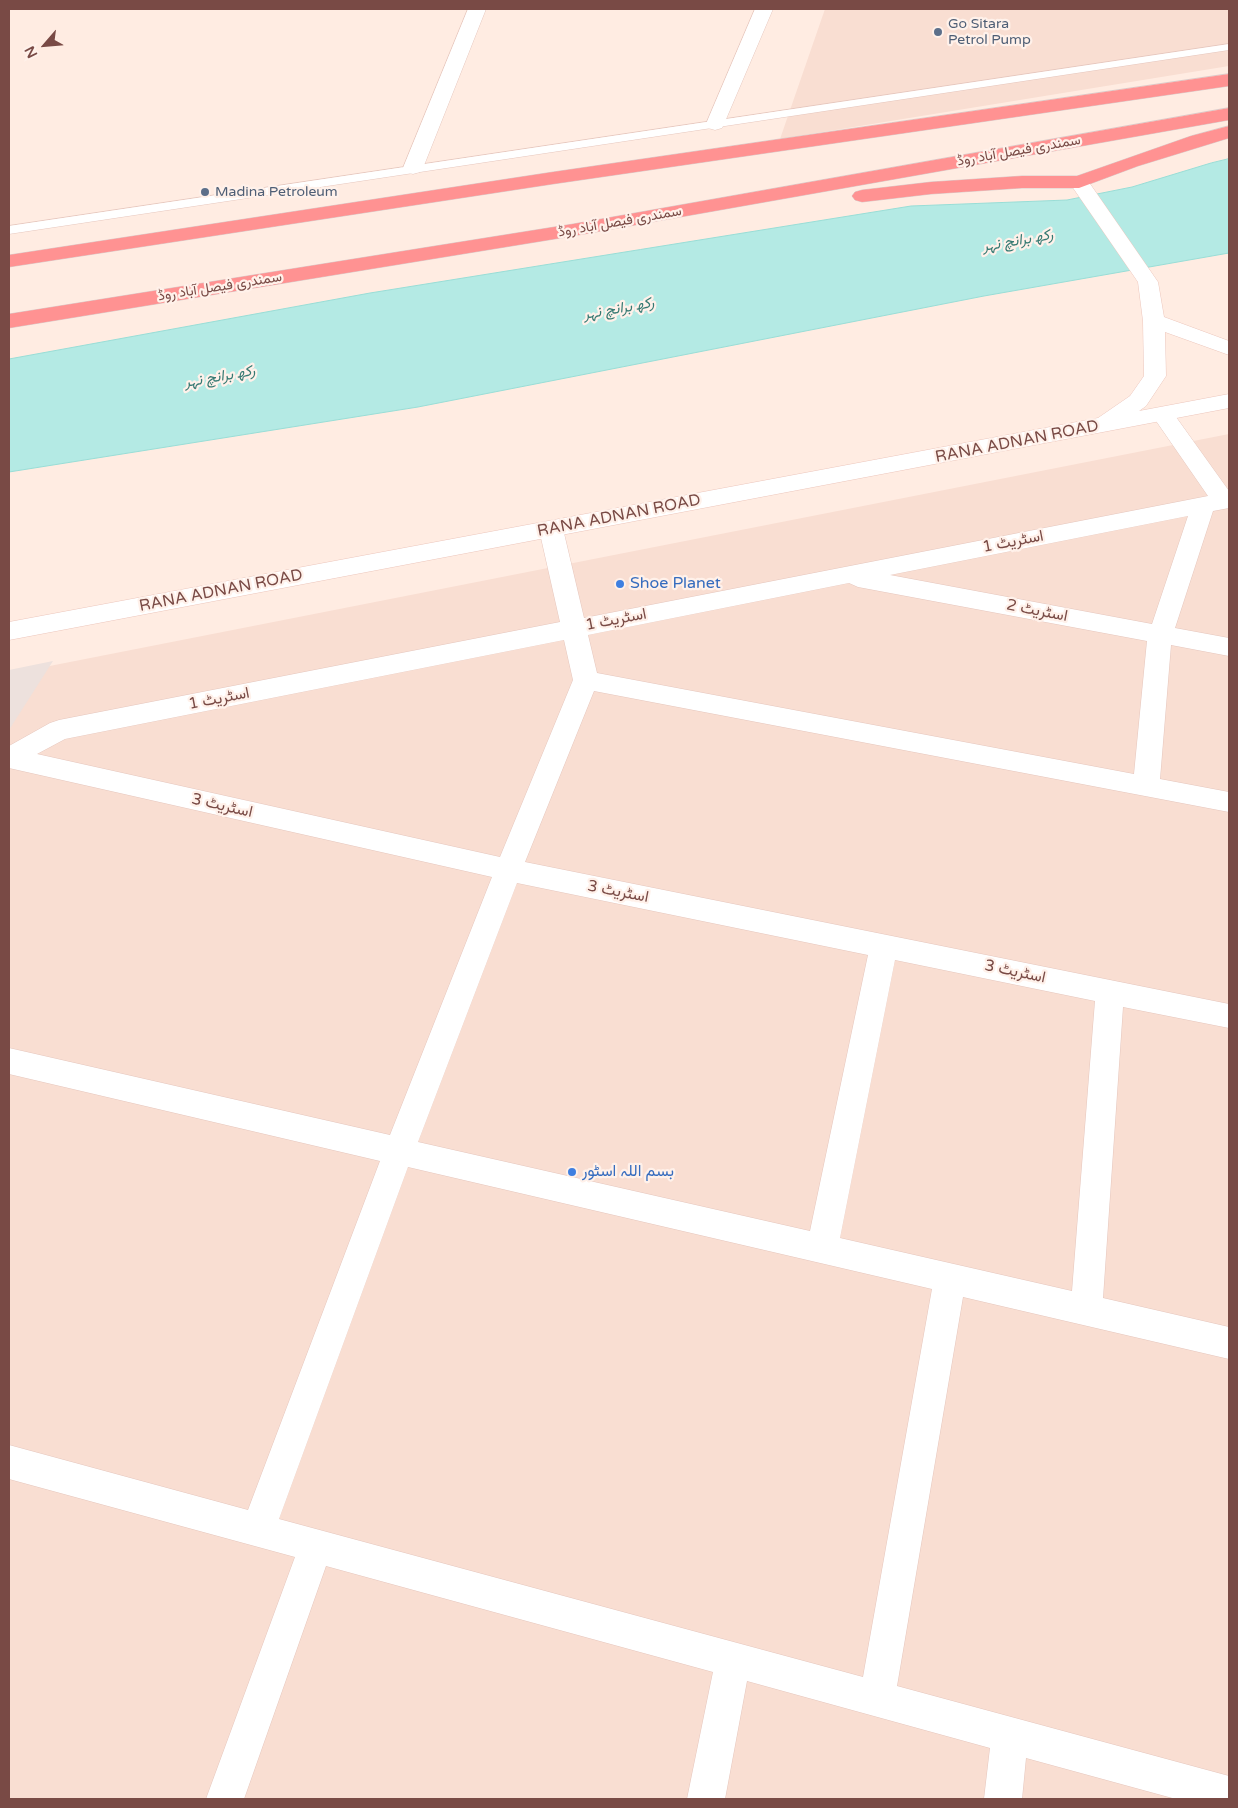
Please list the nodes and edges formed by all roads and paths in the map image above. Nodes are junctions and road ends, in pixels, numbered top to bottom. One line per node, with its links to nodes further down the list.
1 (477, 9): 8 (street)
2 (764, 9): 6 (street)
3 (1229, 47): 6 (lane)
4 (1229, 80): 12 (highway)
5 (1229, 114): 11 (highway, سمندری فیصل آباد روڈ)
6 (715, 124): 8 (lane)
7 (1229, 132): 9 (highway)
8 (413, 168): 10 (lane)
9 (1079, 182): 11 (highway); 13 (street)
10 (9, 230)
11 (573, 230): 14 (highway, سمندری فیصل آباد روڈ)
12 (9, 261)
13 (1154, 320): 15 (street); 18 (street)
14 (9, 321)
15 (1229, 348)
16 (1229, 401): 17 (street, RANA ADNAN ROAD)
17 (1163, 415): 18 (street, RANA ADNAN ROAD); 19 (street)
18 (1097, 427): 20 (street, RANA ADNAN ROAD)
19 (1219, 502): 21 (street, اسٹریٹ 1); 24 (street)
20 (552, 529): 22 (street); 23 (street, RANA ADNAN ROAD)
21 (845, 576): 22 (street, اسٹریٹ 1); 24 (street, اسٹریٹ 2)
22 (574, 629): 26 (street); 27 (street, اسٹریٹ 1)
23 (9, 631)
24 (1160, 634): 25 (street, اسٹریٹ 2); 28 (street)
25 (1229, 648)
26 (586, 680): 28 (street); 30 (street)
27 (9, 758): 30 (street, اسٹریٹ 3)
28 (1146, 787): 29 (street)
29 (1229, 802)
30 (508, 870): 31 (street, اسٹریٹ 3); 35 (street)
31 (884, 946): 32 (street, اسٹریٹ 3); 36 (street)
32 (1110, 992): 33 (street, اسٹریٹ 3); 38 (street)
33 (1229, 1016)
34 (9, 1061): 35 (street)
35 (399, 1151): 36 (street); 41 (street)
36 (822, 1249): 37 (street)
37 (950, 1278): 38 (street); 44 (street)
38 (1086, 1310): 39 (street)
39 (1229, 1343)
40 (9, 1462): 41 (street)
41 (258, 1530): 42 (street)
42 (316, 1546): 43 (street); 47 (street)
43 (733, 1660): 44 (street); 48 (street)
44 (877, 1699): 45 (street)
45 (1010, 1735): 46 (street); 49 (street)
46 (1229, 1795)
47 (225, 1799)
48 (706, 1799)
49 (1003, 1799)

